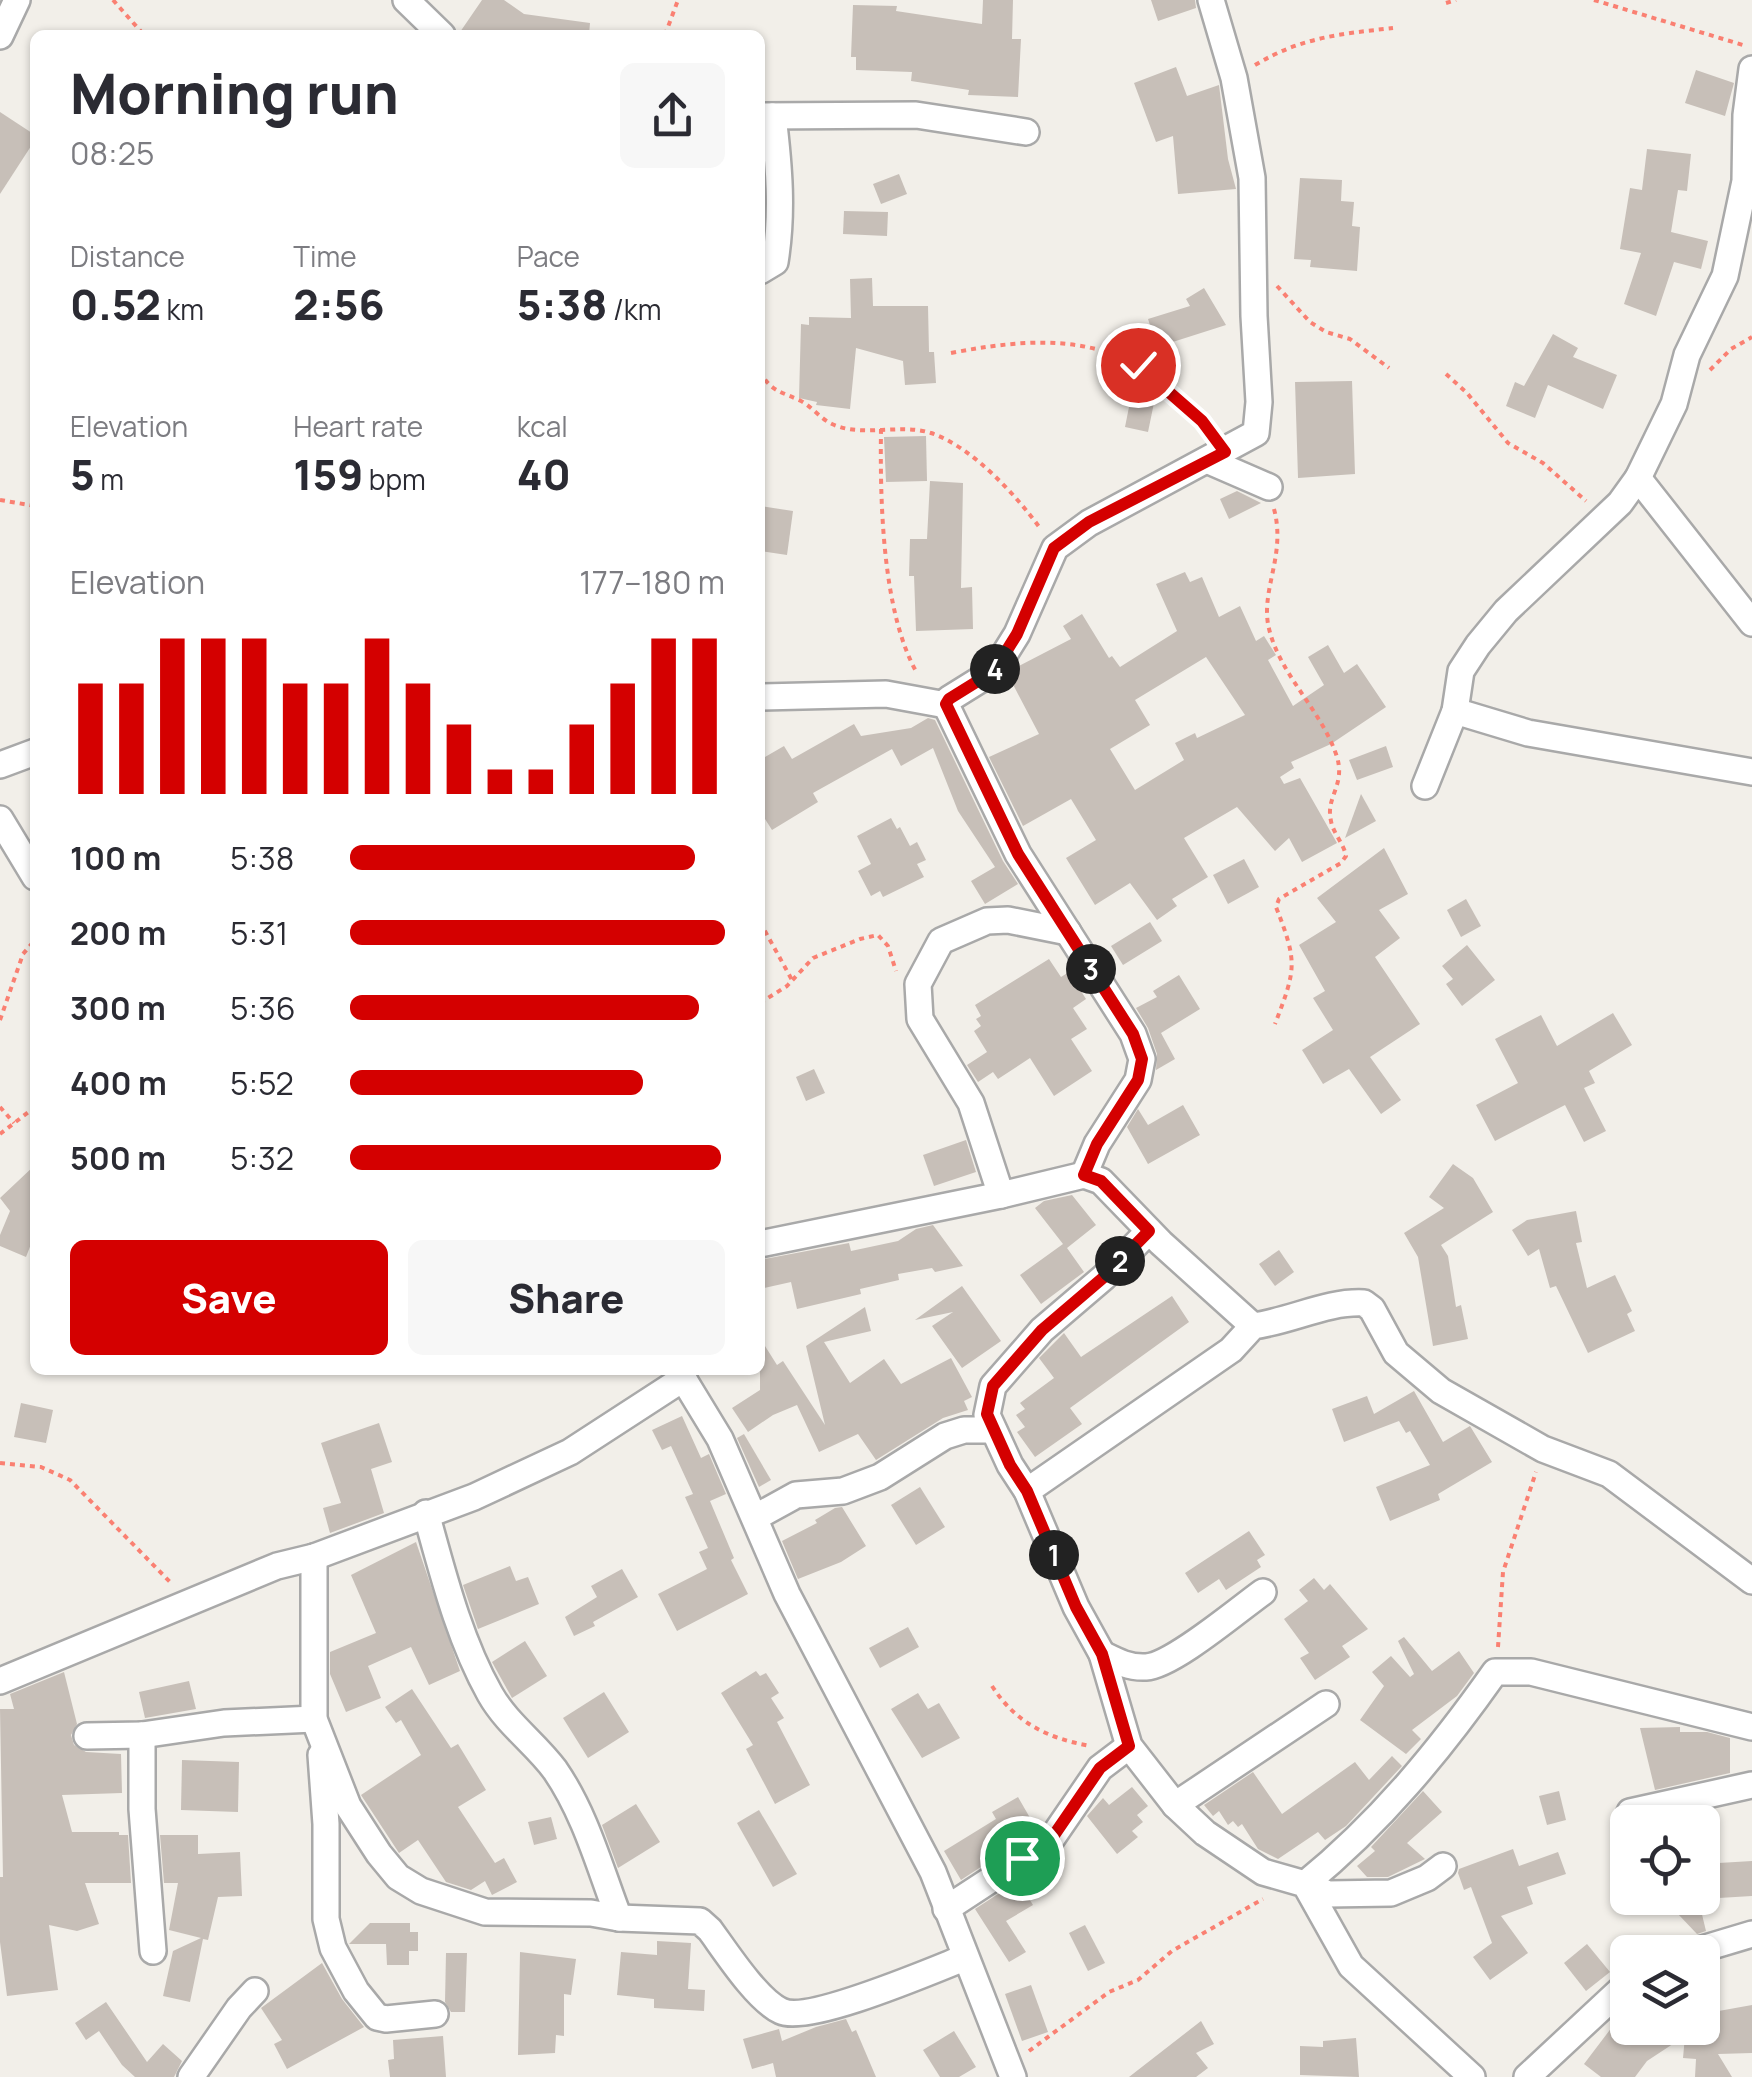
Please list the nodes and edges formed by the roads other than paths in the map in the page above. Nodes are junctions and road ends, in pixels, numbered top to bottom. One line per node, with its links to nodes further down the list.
1 (16, 0): 5 (street)
2 (406, 0): 4 (street)
3 (1211, 0): 10 (street)
4 (437, 30)
5 (0, 36)
6 (1752, 70): 11 (street)
7 (766, 116): 8 (street); 9 (street)
8 (1026, 132)
9 (765, 268)
10 (1217, 456): 12 (street); 15 (street)
11 (1638, 478): 13 (street); 16 (street)
12 (1269, 487)
13 (1752, 623)
14 (765, 696): 15 (street)
15 (941, 704): 23 (street)
16 (1455, 712): 19 (street); 20 (street)
17 (30, 754): 18 (street)
18 (0, 765)
19 (1752, 772)
20 (1425, 786)
21 (0, 819): 22 (street)
22 (30, 869)
23 (1068, 932): 24 (street); 25 (street)
24 (1084, 1175): 25 (street); 26 (street)
25 (1001, 1196): 27 (street)
26 (1149, 1231): 28 (street); 31 (street)
27 (765, 1243)
28 (1253, 1326): 32 (street); 36 (street)
29 (680, 1375): 33 (street)
30 (682, 1375): 34 (street)
31 (992, 1430): 32 (street); 34 (street)
32 (1027, 1491): 38 (street)
33 (426, 1513): 35 (street); 52 (street)
34 (756, 1517): 51 (street)
35 (314, 1557): 39 (street); 41 (street)
36 (1752, 1581)
37 (1263, 1592): 38 (street)
38 (1102, 1654): 45 (street)
39 (0, 1681)
40 (1326, 1704): 47 (street)
41 (317, 1727): 43 (street); 52 (street); 59 (street)
42 (1752, 1727): 50 (street)
43 (142, 1734): 44 (street); 55 (street)
44 (87, 1736)
45 (1129, 1746): 47 (street); 51 (street)
46 (1752, 1786): 48 (street)
47 (1175, 1805): 50 (street)
48 (1663, 1805)
49 (1443, 1866): 50 (street)
50 (1298, 1883): 63 (street)
51 (946, 1910): 56 (street)
52 (620, 1918): 56 (street)
53 (1752, 1934): 54 (street)
54 (1720, 1944)
55 (153, 1951)
56 (964, 1958): 60 (street)
57 (255, 1991): 61 (street)
58 (1610, 1998): 64 (street)
59 (435, 2014)
60 (1011, 2071): 62 (street)
61 (192, 2077)
62 (985, 2077)
63 (1472, 2077)
64 (1527, 2077)

